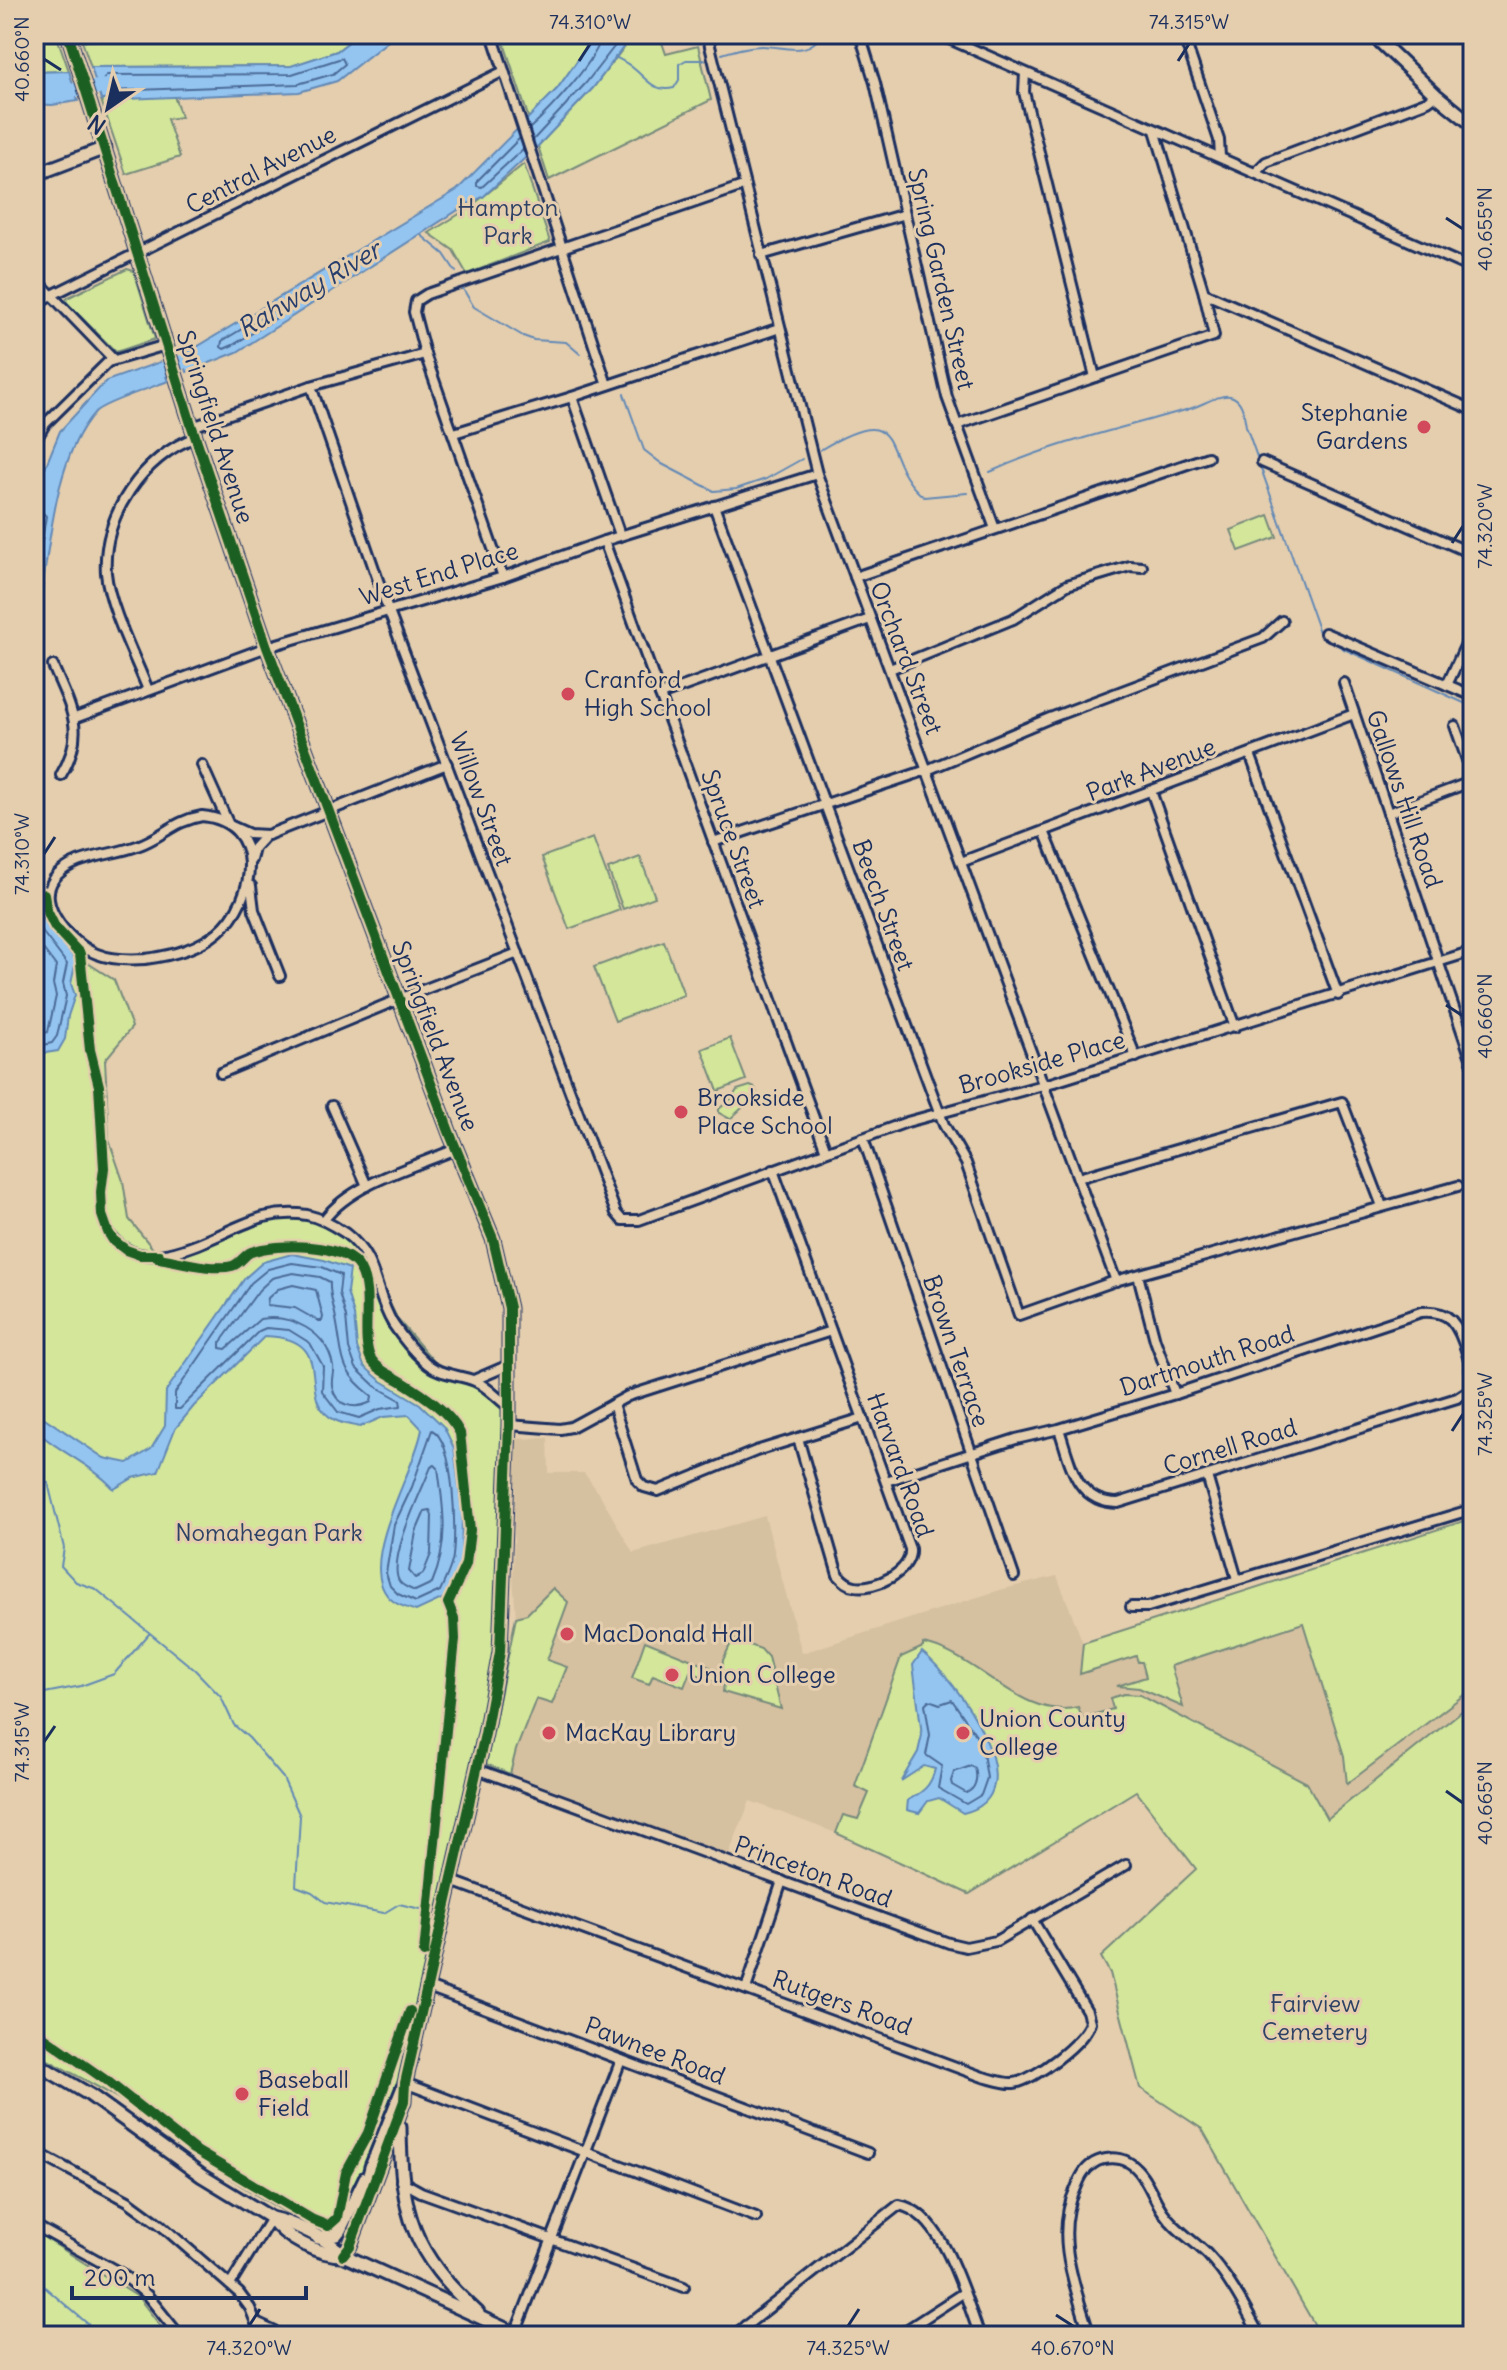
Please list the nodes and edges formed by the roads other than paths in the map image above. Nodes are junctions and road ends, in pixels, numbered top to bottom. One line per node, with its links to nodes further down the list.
1 (68, 34): 13 (street, Springfield Avenue)
2 (492, 34): 8 (street)
3 (707, 34): 17 (street, Orchard Street)
4 (860, 34): 18 (street, Spring Garden Street)
5 (938, 34): 9 (street)
6 (1183, 34): 14 (street)
7 (1372, 34): 10 (street)
8 (504, 71): 19 (street); 20 (street, Central Avenue)
9 (1025, 73): 12 (street); 31 (street)
10 (1436, 95): 11 (street); 15 (street)
11 (1473, 125)
12 (1155, 130): 14 (street); 24 (street)
13 (105, 148): 16 (street); 20 (street, Springfield Avenue)
14 (1220, 157): 15 (street)
15 (1255, 173): 22 (street)
16 (34, 175)
17 (743, 186): 19 (street); 21 (street, Orchard Street)
18 (905, 214): 21 (street); 36 (street, Spring Garden Street)
19 (561, 246): 29 (street); 32 (street)
20 (138, 254): 25 (street, Central Avenue); 28 (street, Springfield Avenue)
21 (761, 255): 27 (street, Orchard Street)
22 (1473, 269)
23 (34, 277): 25 (street)
24 (1204, 293): 31 (street); 35 (street)
25 (52, 294): 26 (street, Central Avenue); 30 (street)
26 (34, 304)
27 (780, 328): 32 (street); 42 (street, Orchard Street)
28 (166, 345): 30 (street); 37 (street, Springfield Avenue)
29 (425, 354): 33 (street); 38 (street)
30 (113, 359): 39 (street)
31 (1095, 377): 36 (street)
32 (607, 385): 34 (street)
33 (311, 386): 37 (street); 51 (street, Willow Street)
34 (572, 397): 38 (street); 45 (street)
35 (1473, 410)
36 (957, 425): 44 (street, Spring Garden Street)
37 (194, 432): 56 (street, Springfield Avenue); 62 (street)
38 (454, 433): 49 (street)
39 (34, 443)
40 (1208, 457): 44 (street)
41 (1262, 462): 47 (street)
42 (817, 474): 43 (street, West End Place); 50 (street, Orchard Street)
43 (714, 506): 45 (street, West End Place); 57 (street, Beech Street)
44 (995, 529): 50 (street)
45 (620, 535): 46 (street, West End Place)
46 (604, 541): 49 (street, West End Place); 63 (street, Spruce Street)
47 (1473, 554)
48 (1142, 567): 59 (street)
49 (503, 577): 51 (street, West End Place)
50 (855, 577): 52 (street, Orchard Street)
51 (389, 612): 56 (street, West End Place); 69 (street, Willow Street)
52 (870, 619): 57 (street); 59 (street, Orchard Street)
53 (1282, 621): 71 (street)
54 (1473, 629): 61 (street)
55 (1325, 633): 61 (street)
56 (267, 647): 62 (street, West End Place); 76 (street, Springfield Avenue)
57 (770, 656): 63 (street); 75 (street, Beech Street)
58 (53, 666): 66 (street)
59 (890, 669): 71 (street, Orchard Street)
60 (1344, 683): 65 (street, Gallows Hill Road)
61 (1447, 685): 64 (street)
62 (148, 690): 66 (street, West End Place)
63 (660, 695): 81 (street, Spruce Street)
64 (1473, 696)
65 (1354, 714): 68 (street, Park Avenue); 77 (street, Gallows Hill Road)
66 (75, 718): 72 (street)
67 (1455, 726): 73 (street)
68 (1250, 754): 74 (street, Park Avenue); 88 (street)
69 (447, 764): 76 (street); 85 (street, Willow Street)
70 (202, 765): 78 (street)
71 (927, 770): 75 (street); 83 (street, Orchard Street)
72 (61, 775)
73 (1473, 779): 77 (street)
74 (1151, 791): 79 (street, Park Avenue); 90 (street)
75 (825, 805): 81 (street); 96 (street, Beech Street)
76 (329, 811): 80 (street); 89 (street, Springfield Avenue)
77 (1388, 813): 86 (street, Gallows Hill Road)
78 (229, 825): 80 (street); 82 (street); 82 (street)
79 (1044, 831): 83 (street, Park Avenue); 91 (street)
80 (268, 835): 82 (street)
81 (713, 842): 99 (street, Spruce Street)
82 (251, 862): 87 (street)
83 (961, 862): 94 (street, Orchard Street)
84 (1473, 951): 86 (street, Brookside Place)
85 (518, 953): 89 (street); 106 (street, Willow Street)
86 (1438, 963): 88 (street, Brookside Place); 92 (street, Gallows Hill Road)
87 (280, 976)
88 (1338, 995): 90 (street, Brookside Place)
89 (400, 999): 93 (street); 98 (street, Springfield Avenue)
90 (1235, 1027): 91 (street, Brookside Place)
91 (1136, 1057): 94 (street, Brookside Place)
92 (1473, 1064)
93 (221, 1073)
94 (1043, 1084): 96 (street, Brookside Place); 101 (street, Orchard Street)
95 (332, 1106): 102 (street)
96 (939, 1112): 97 (street, Brookside Place); 109 (street, Beech Street)
97 (863, 1138): 99 (street, Brookside Place); 121 (street, Brown Terrace)
98 (456, 1149): 102 (street); 111 (street, Springfield Avenue)
99 (826, 1151): 100 (street, Brookside Place)
100 (773, 1170): 106 (street, Brookside Place); 110 (street, Harvard Road)
101 (1078, 1178): 104 (street); 109 (street, Orchard Street)
102 (367, 1186): 105 (street)
103 (1458, 1186): 104 (street)
104 (1382, 1206): 108 (street)
105 (324, 1220): 107 (street); 112 (street)
106 (625, 1221)
107 (108, 1232)
108 (1138, 1275): 109 (street); 113 (street)
109 (1116, 1281)
110 (831, 1331): 115 (street); 117 (street, Harvard Road)
111 (509, 1365): 112 (street); 116 (street, Springfield Avenue)
112 (474, 1380): 116 (street)
113 (1175, 1394): 114 (street, Dartmouth Road); 119 (street, Dartmouth Road)
114 (1454, 1398): 122 (street, Cornell Road)
115 (613, 1404): 118 (street); 120 (street)
116 (509, 1407): 118 (street, Springfield Avenue)
117 (863, 1418): 120 (street); 123 (street, Harvard Road)
118 (509, 1425): 128 (street, Springfield Avenue)
119 (1059, 1429): 121 (street, Dartmouth Road); 122 (street, Cornell Road)
120 (798, 1438): 123 (street, Harvard Road)
121 (970, 1454): 123 (street, Dartmouth Road); 125 (street, Brown Terrace)
122 (1207, 1476): 126 (street)
123 (886, 1481)
124 (1473, 1509): 126 (street)
125 (1014, 1576)
126 (1237, 1579): 127 (street)
127 (1131, 1607)
128 (477, 1769): 130 (street, Springfield Avenue); 131 (street, Princeton Road)
129 (1126, 1865): 132 (street, Princeton Road)
130 (452, 1881): 133 (street, Springfield Avenue); 134 (street, Rutgers Road)
131 (782, 1881): 132 (street, Princeton Road); 134 (street)
132 (1032, 1919): 134 (street, Rutgers Road)
133 (428, 1987): 135 (street, Pawnee Road); 137 (street, Springfield Avenue)
134 (746, 1989)
135 (621, 2060): 140 (street); 141 (street, Pawnee Road)
136 (34, 2062): 145 (street)
137 (405, 2083): 138 (street, Springfield Avenue); 140 (street); 142 (street, Springfield Avenue)
138 (399, 2118): 143 (street); 149 (street, Springfield Avenue)
139 (34, 2151): 150 (street)
140 (586, 2151): 144 (street); 148 (street)
141 (868, 2153)
142 (371, 2167): 147 (street); 149 (street, Springfield Avenue)
143 (401, 2181): 148 (street); 153 (street)
144 (756, 2217)
145 (271, 2218): 147 (street); 149 (street); 150 (street)
146 (34, 2225): 157 (street)
147 (318, 2238): 149 (street)
148 (552, 2239): 151 (street); 156 (street)
149 (343, 2255): 153 (street)
150 (230, 2285): 154 (street)
151 (684, 2287)
152 (963, 2293): 155 (street); 162 (street); 163 (street)
153 (487, 2321): 156 (street)
154 (256, 2323): 158 (street); 159 (street)
155 (745, 2326): 160 (street); 161 (street)
156 (518, 2335)
157 (180, 2336)
158 (262, 2336)
159 (284, 2336)
160 (733, 2336)
161 (758, 2336)
162 (897, 2336)
163 (980, 2336)
164 (1090, 2336): 165 (street)
165 (1260, 2336)

